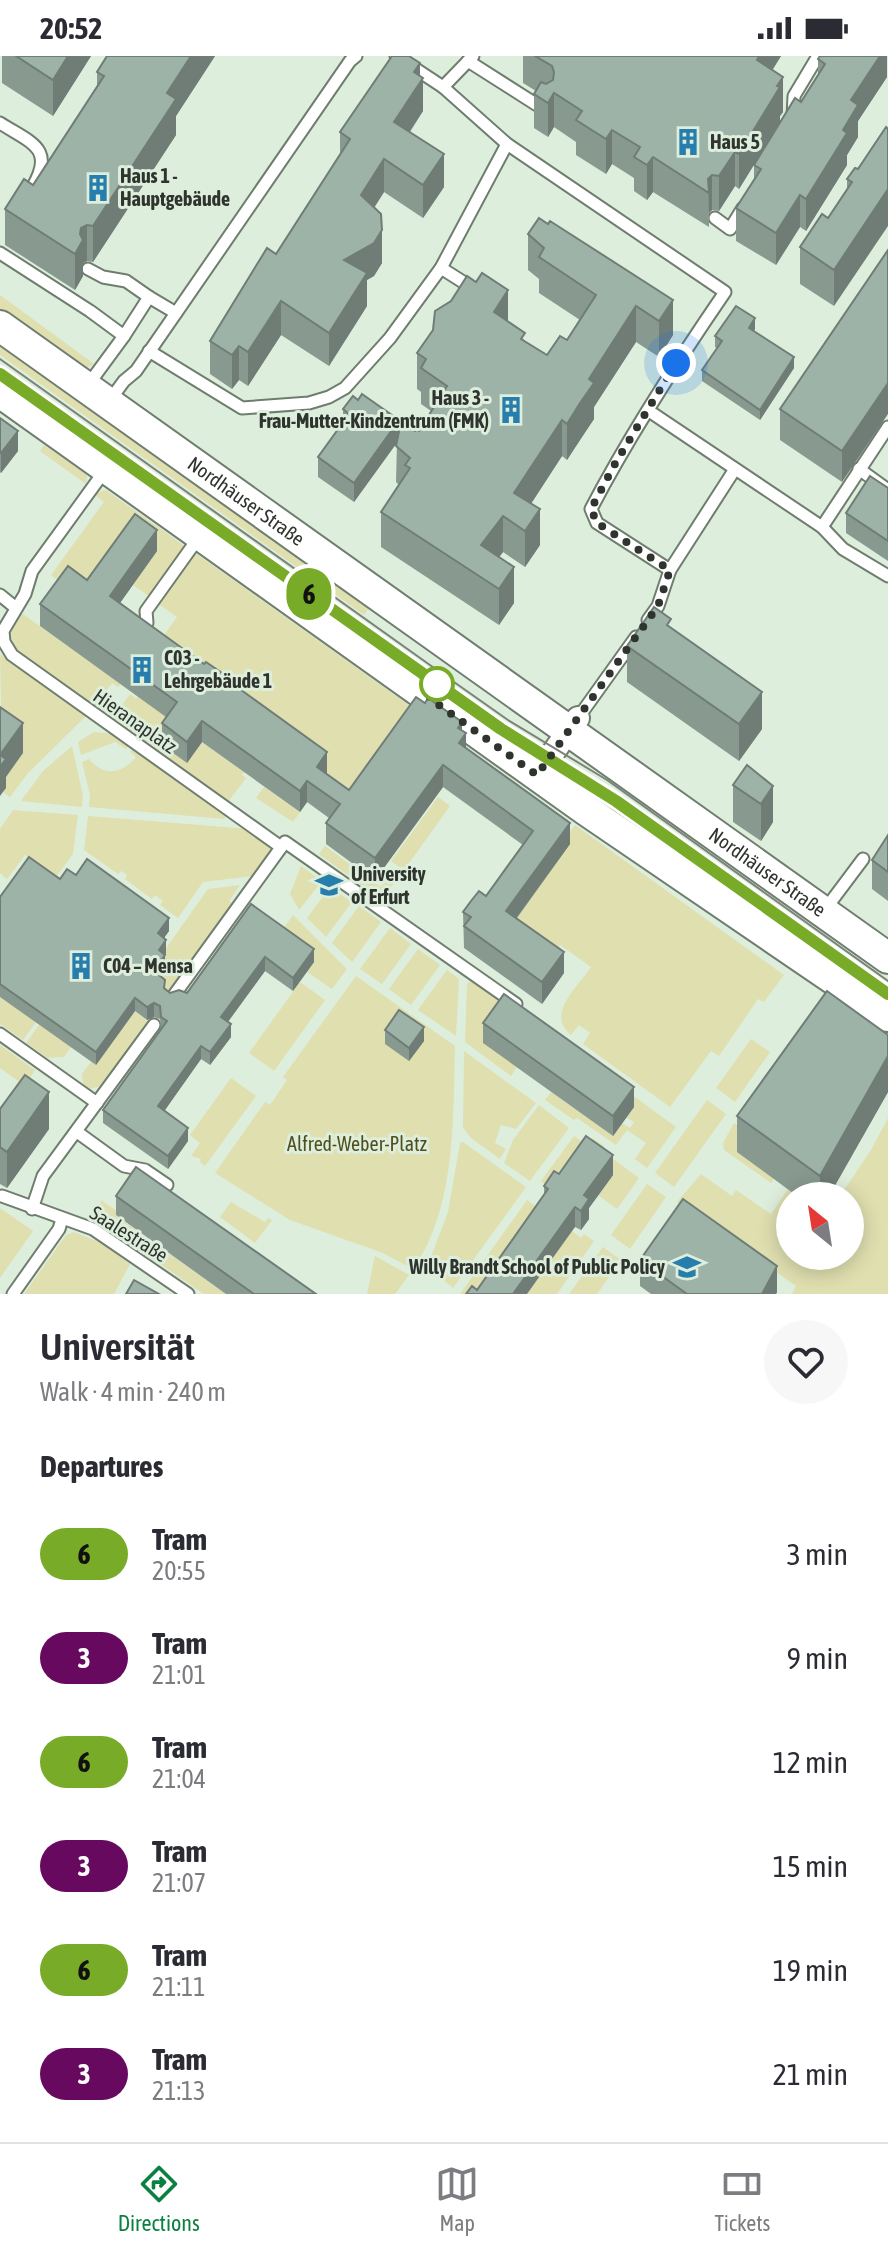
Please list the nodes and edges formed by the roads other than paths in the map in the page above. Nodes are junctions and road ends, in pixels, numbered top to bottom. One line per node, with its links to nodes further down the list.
1 (356, 56): 18 (lane)
2 (396, 56): 5 (lane)
3 (818, 56): 8 (lane)
4 (470, 58): 5 (lane); 6 (lane)
5 (443, 87): 9 (lane)
6 (546, 110)
7 (0, 123): 11 (lane)
8 (785, 131)
9 (507, 144): 14 (lane); 24 (lane)
10 (746, 194): 12 (lane)
11 (27, 196)
12 (715, 218)
13 (0, 253): 20 (lane)
14 (441, 268): 17 (lane); 21 (lane)
15 (88, 269): 16 (lane)
16 (149, 297): 18 (lane); 20 (lane)
17 (490, 298)
18 (176, 313): 21 (lane)
19 (0, 326): 23 (main road, Nordhäuser Straße)
20 (124, 336): 23 (lane)
21 (149, 351): 23 (lane)
22 (0, 392): 26 (main road)
23 (96, 396): 37 (main road, Nordhäuser Straße)
24 (649, 411): 27 (lane); 32 (lane)
25 (888, 427): 28 (lane)
26 (106, 469): 31 (main road); 35 (lane)
27 (735, 469): 30 (lane); 32 (lane)
28 (859, 469): 29 (lane); 30 (lane)
29 (888, 490)
30 (822, 527): 33 (lane)
31 (200, 535): 36 (lane); 38 (main road)
32 (670, 570): 37 (lane)
33 (888, 576)
34 (0, 595): 35 (lane)
35 (16, 608): 39 (lane, Hieranaplatz)
36 (147, 623)
37 (573, 725): 38 (street); 41 (main road, Nordhäuser Straße)
38 (537, 775): 45 (main road)
39 (283, 844): 43 (lane); 44 (lane)
40 (863, 859): 41 (lane)
41 (823, 912): 42 (main road, Nordhäuser Straße)
42 (888, 958)
43 (172, 998)
44 (525, 1010)
45 (888, 1016)
46 (154, 1025): 48 (lane)
47 (0, 1034): 48 (lane)
48 (97, 1103): 49 (lane)
49 (77, 1132): 50 (lane); 52 (lane)
50 (167, 1185)
51 (2, 1196): 52 (lane, Saalestraße)
52 (32, 1209): 53 (lane, Saalestraße)
53 (62, 1219): 54 (lane); 55 (lane, Saalestraße)
54 (13, 1294)
55 (188, 1294)

